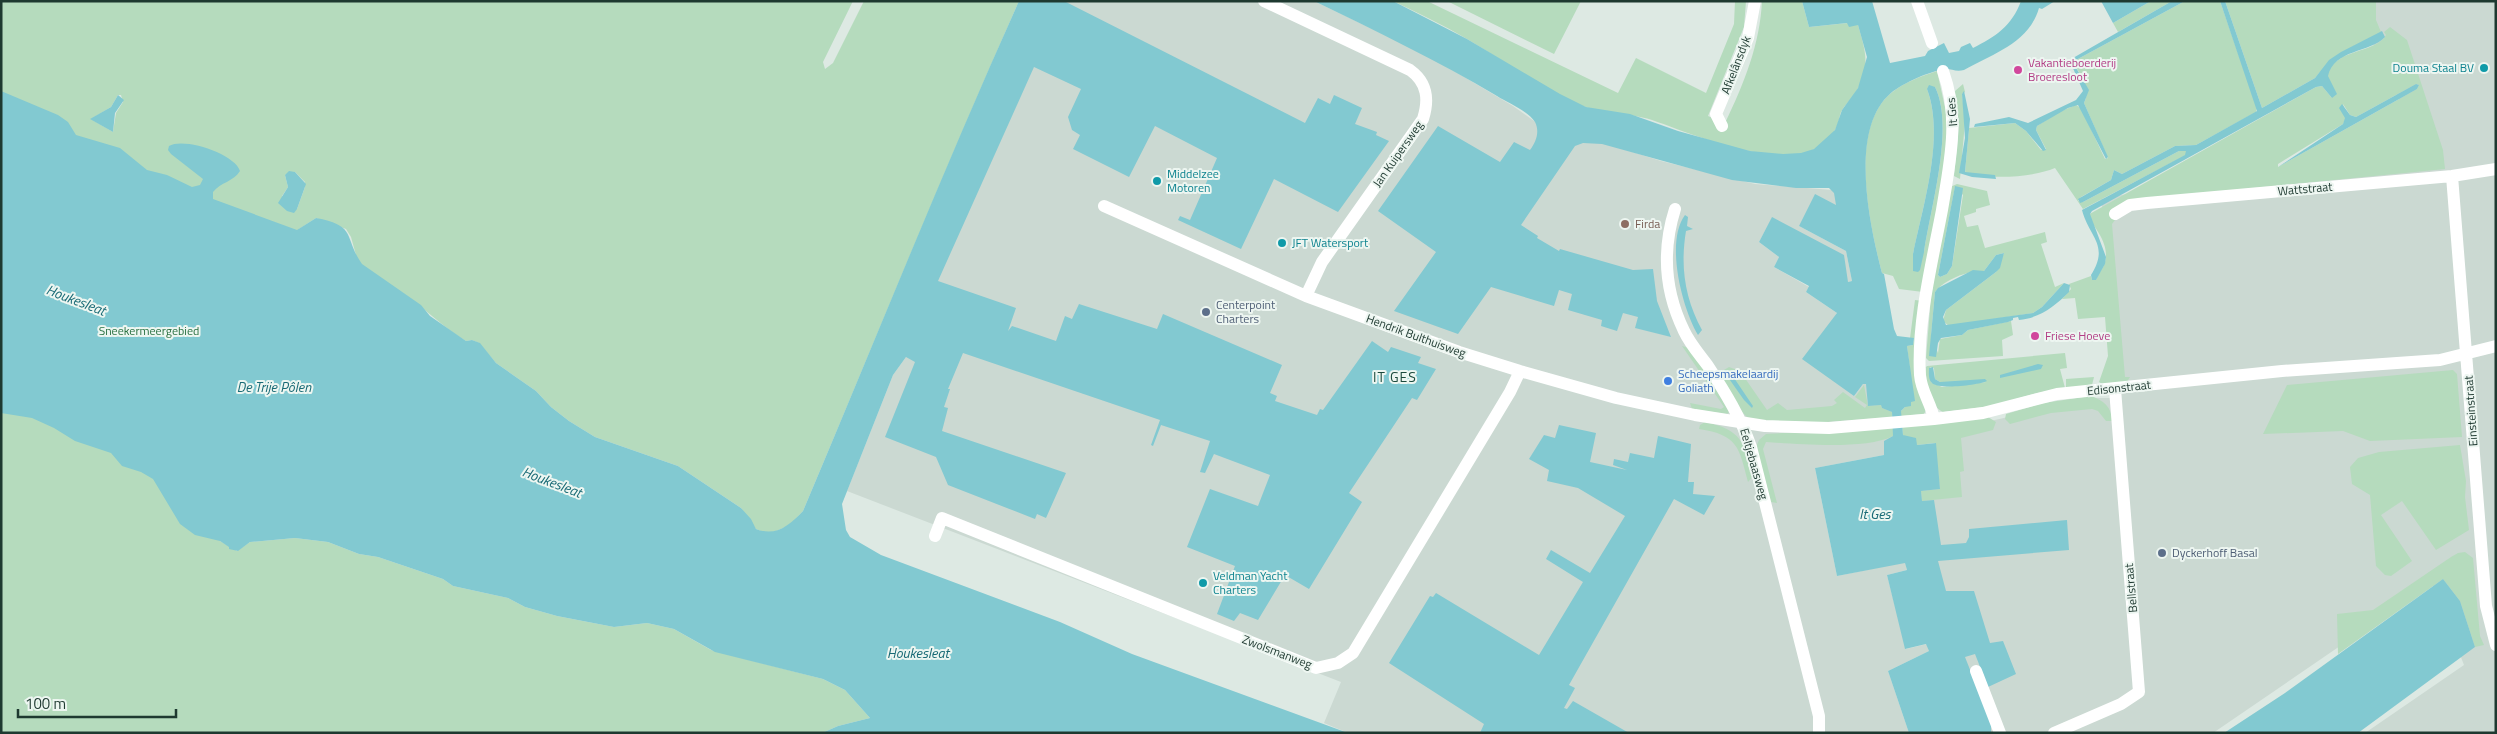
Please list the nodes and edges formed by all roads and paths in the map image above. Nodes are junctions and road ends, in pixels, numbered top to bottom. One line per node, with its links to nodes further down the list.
1 (1264, 1): 12 (street, Jan Kuipersweg)
2 (1754, 1): 6 (street, Afkelânsdyk)
3 (1917, 1): 4 (street)
4 (1932, 42)
5 (1943, 71): 17 (street, It Ges)
6 (1722, 126)
7 (2496, 169): 8 (street, Wattstraat)
8 (2452, 176): 11 (street, Wattstraat); 14 (street, Einsteinstraat)
9 (1104, 206): 12 (street, Hendrik Bulthuisweg)
10 (1675, 208): 18 (street, Eeltjebaasweg)
11 (2115, 214)
12 (1306, 296): 15 (street, Hendrik Bulthuisweg)
13 (2496, 346): 14 (street, Edisonstraat)
14 (2467, 355): 16 (street, Edisonstraat); 20 (street, Einsteinstraat)
15 (1520, 371): 18 (street, Hendrik Bulthuisweg); 19 (street, Zwolsmanweg)
16 (2115, 389): 17 (street, Edisonstraat); 24 (street, Bellstraat)
17 (1934, 418): 18 (street, Edisonstraat)
18 (1742, 423): 22 (street, Eeltjebaasweg)
19 (935, 536)
20 (2496, 645)
21 (1976, 671): 23 (street)
22 (1819, 733)
23 (2000, 733)
24 (2054, 733)

